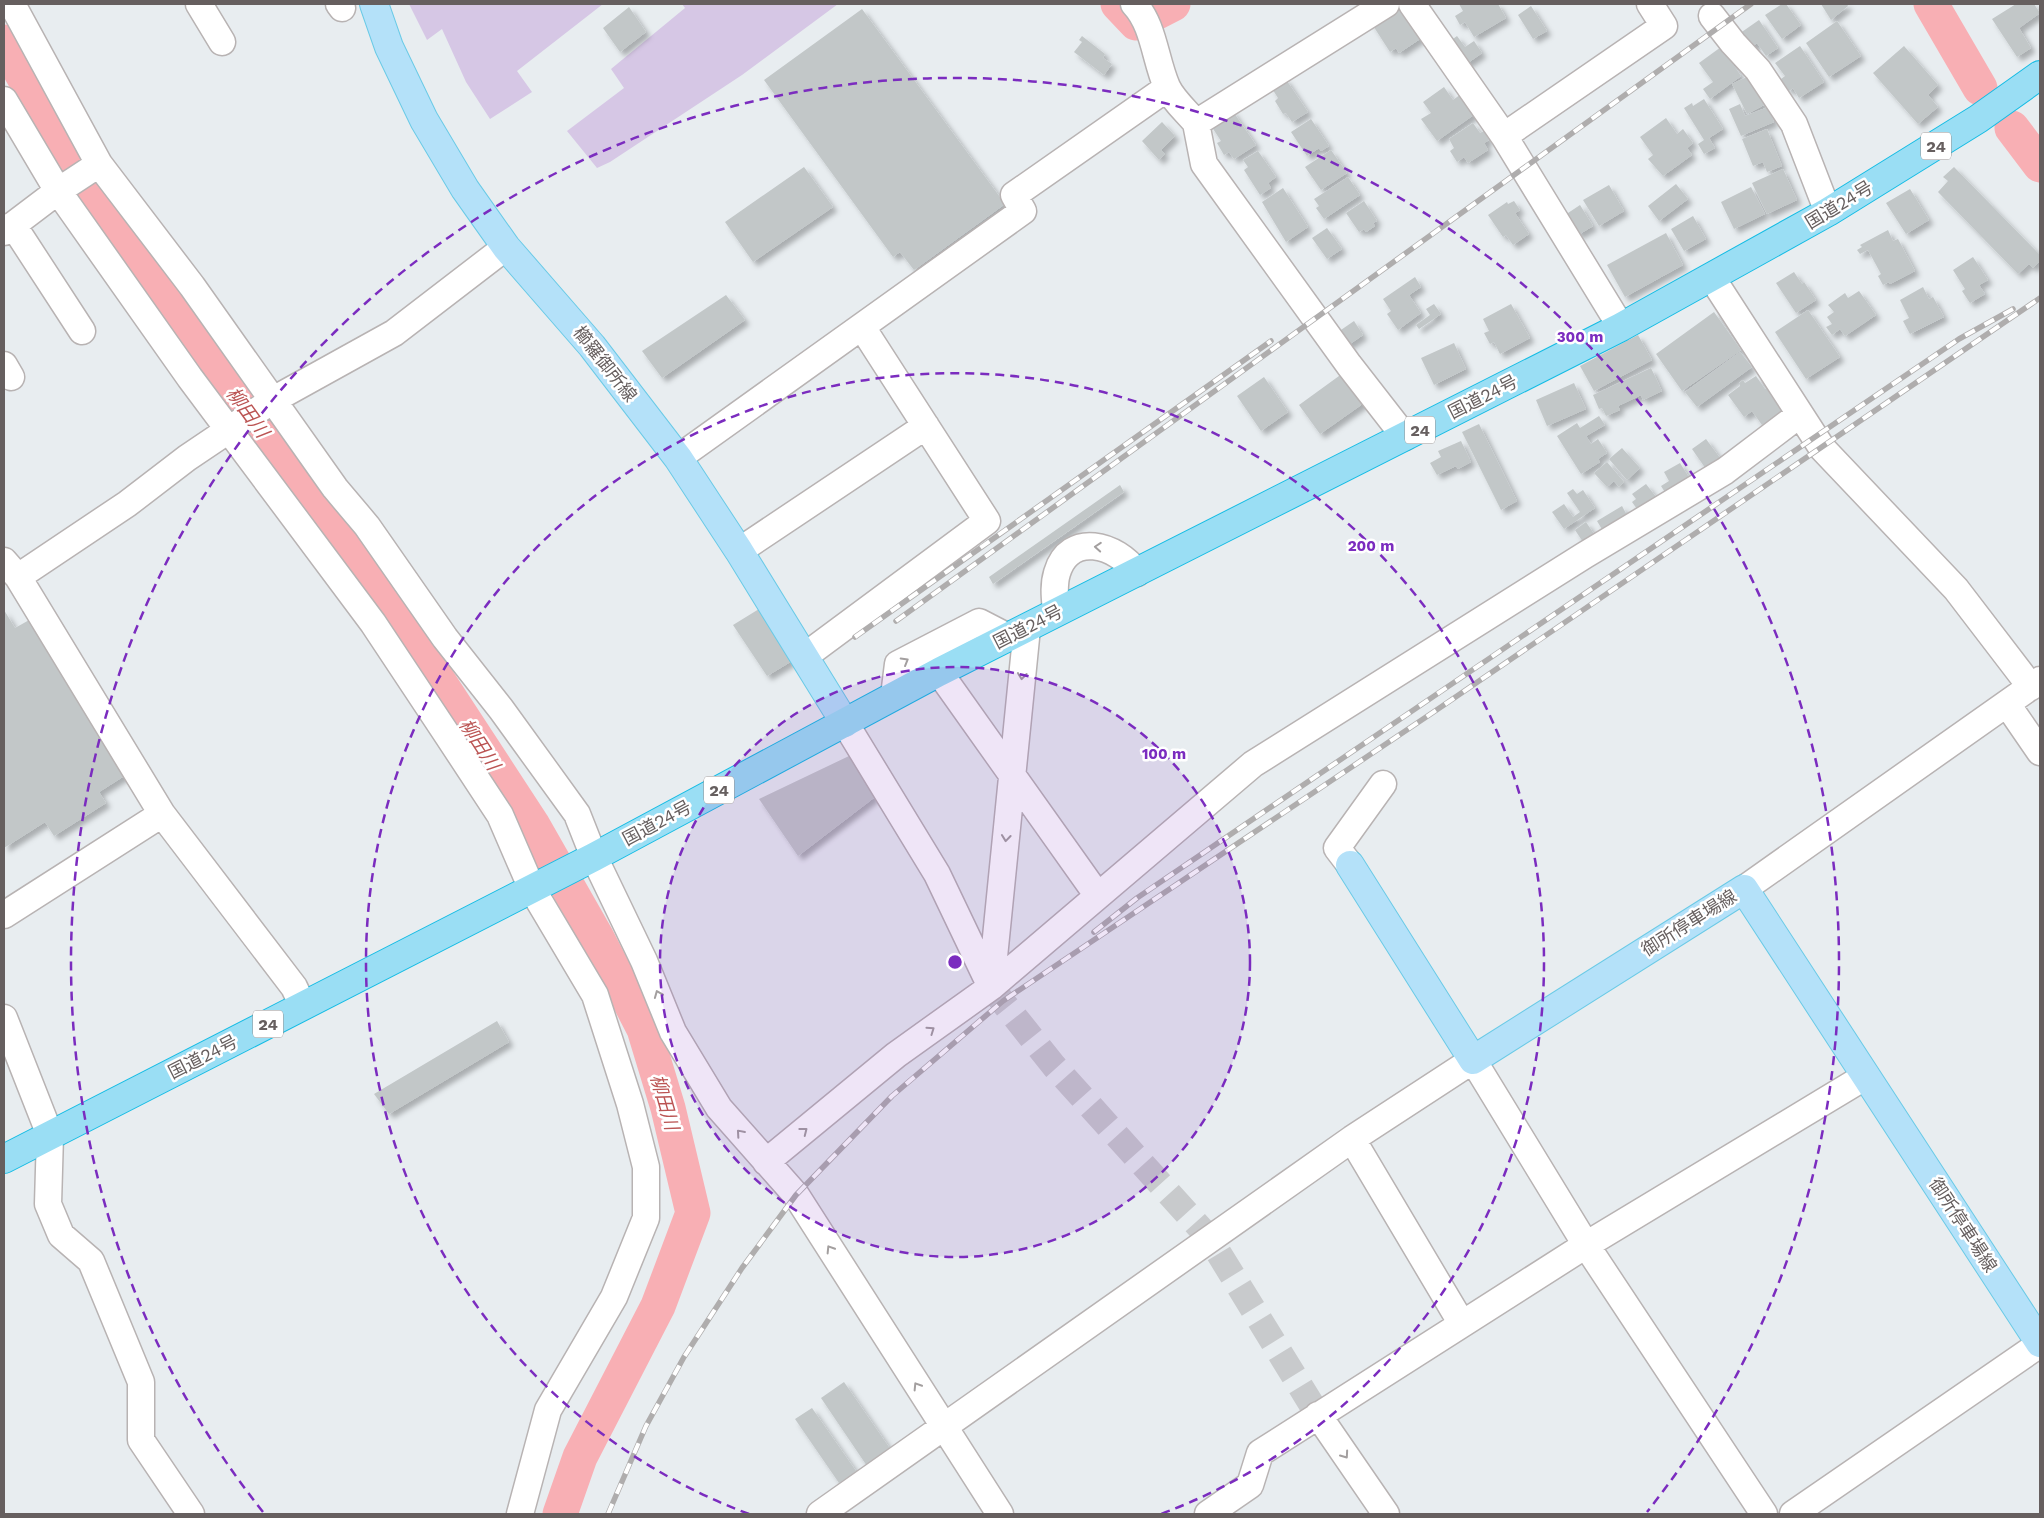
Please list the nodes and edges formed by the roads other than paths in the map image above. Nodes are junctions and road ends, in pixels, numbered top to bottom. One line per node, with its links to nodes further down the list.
1 (12, 4): 15 (street)
2 (199, 4): 9 (street)
3 (374, 4): 19 (main road, 櫛羅御所線)
4 (1134, 4): 11 (street)
5 (1386, 4): 13 (street)
6 (1412, 4): 14 (street)
7 (1650, 4): 14 (street)
8 (1712, 16): 17 (street)
9 (222, 42)
10 (2040, 75): 17 (highway, 国道24号 / 24)
11 (1167, 88): 13 (street); 21 (street)
12 (4, 100): 16 (street)
13 (1196, 123): 28 (street)
14 (1504, 136): 22 (street)
15 (98, 165): 16 (street); 24 (street)
16 (58, 190): 18 (street); 27 (street)
17 (1828, 212): 20 (highway, 国道24号 / 24)
18 (8, 228): 23 (street)
19 (506, 247): 24 (street); 29 (main road, 櫛羅御所線)
20 (1712, 278): 22 (highway, 国道24号 / 24); 25 (street)
21 (862, 327): 26 (street); 29 (street)
22 (1621, 327): 28 (highway, 国道24号 / 24)
23 (82, 331)
24 (273, 400): 27 (street); 45 (street)
25 (1800, 415): 37 (street); 49 (street)
26 (926, 426): 30 (street); 35 (street)
27 (229, 430): 31 (street); 47 (street)
28 (1405, 438): 32 (highway, 国道24号 / 24)
29 (678, 458): 30 (main road, 櫛羅御所線)
30 (739, 551): 35 (main road, 櫛羅御所線)
31 (11, 569): 44 (street)
32 (1137, 573): 33 (highway, 国道24号 / 24); 33 (street, one-way to 33)
33 (1056, 612): 34 (highway, 国道24号 / 24)
34 (1017, 632): 36 (highway, 国道24号 / 24); 38 (street, one-way to 34); 42 (street, one-way to 42)
35 (805, 656): 40 (main road, 櫛羅御所線)
36 (939, 672): 38 (highway, 国道24号 / 24); 42 (street)
37 (2035, 684): 39 (street)
38 (894, 696): 40 (highway, 国道24号 / 24)
39 (2008, 704): 41 (street); 48 (street)
40 (845, 722): 45 (highway, 国道24号 / 24); 51 (street)
41 (2040, 752)
42 (1012, 775): 49 (street); 51 (street, one-way to 51)
43 (1383, 784): 46 (street)
44 (162, 814): 50 (street); 52 (street)
45 (587, 861): 47 (highway, 国道24号 / 24); 59 (street, one-way to 45)
46 (1350, 865): 54 (main road)
47 (539, 885): 52 (highway, 国道24号 / 24); 67 (street)
48 (1744, 889): 54 (main road, 御所停車場線); 55 (main road, 御所停車場線)
49 (1098, 896): 51 (street)
50 (4, 915)
51 (991, 987): 59 (street, one-way to 51)
52 (303, 1006): 56 (highway, 国道24号 / 24)
53 (4, 1018): 56 (street)
54 (1473, 1060): 57 (street); 60 (street)
55 (1866, 1076): 60 (street); 62 (main road, 御所停車場線)
56 (50, 1135): 58 (highway, 国道24号 / 24); 66 (street)
57 (1352, 1139): 61 (street); 64 (street)
58 (4, 1159)
59 (766, 1162): 64 (street, one-way to 59)
60 (1586, 1245): 61 (street); 71 (street)
61 (1462, 1324): 63 (street)
62 (2040, 1344): 72 (street)
63 (1318, 1415): 65 (street); 70 (street, one-way to 70)
64 (943, 1428): 68 (street); 69 (street)
65 (1216, 1512)
66 (191, 1514)
67 (520, 1514)
68 (820, 1514)
69 (1000, 1514)
70 (1386, 1514)
71 (1764, 1514)
72 (1793, 1514)

